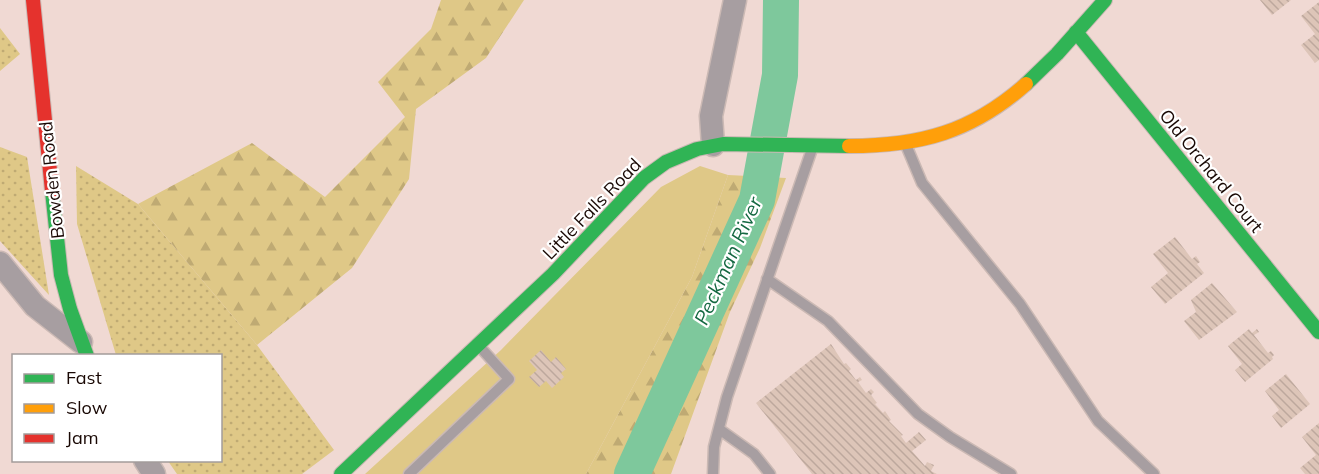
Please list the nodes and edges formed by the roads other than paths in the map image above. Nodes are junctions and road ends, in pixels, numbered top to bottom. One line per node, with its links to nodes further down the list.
1 (33, 0): 12 (street, Bowden Road)
2 (735, 0): 5 (street)
3 (1105, 0): 4 (street, Little Falls Road)
4 (1076, 32): 6 (street, Little Falls Road); 10 (street, Old Orchard Court)
5 (723, 144): 7 (street, Little Falls Road); 11 (street, Little Falls Road)
6 (906, 145): 7 (street, Little Falls Road); 19 (lane)
7 (813, 146): 9 (lane)
8 (0, 263): 12 (street)
9 (766, 279): 13 (lane); 18 (lane)
10 (1319, 332)
11 (479, 346): 14 (street, Little Falls Road); 15 (lane)
12 (84, 349)
13 (719, 429): 16 (lane); 17 (lane)
14 (341, 474)
15 (409, 474)
16 (712, 474)
17 (770, 474)
18 (1011, 474)
19 (1154, 474)

